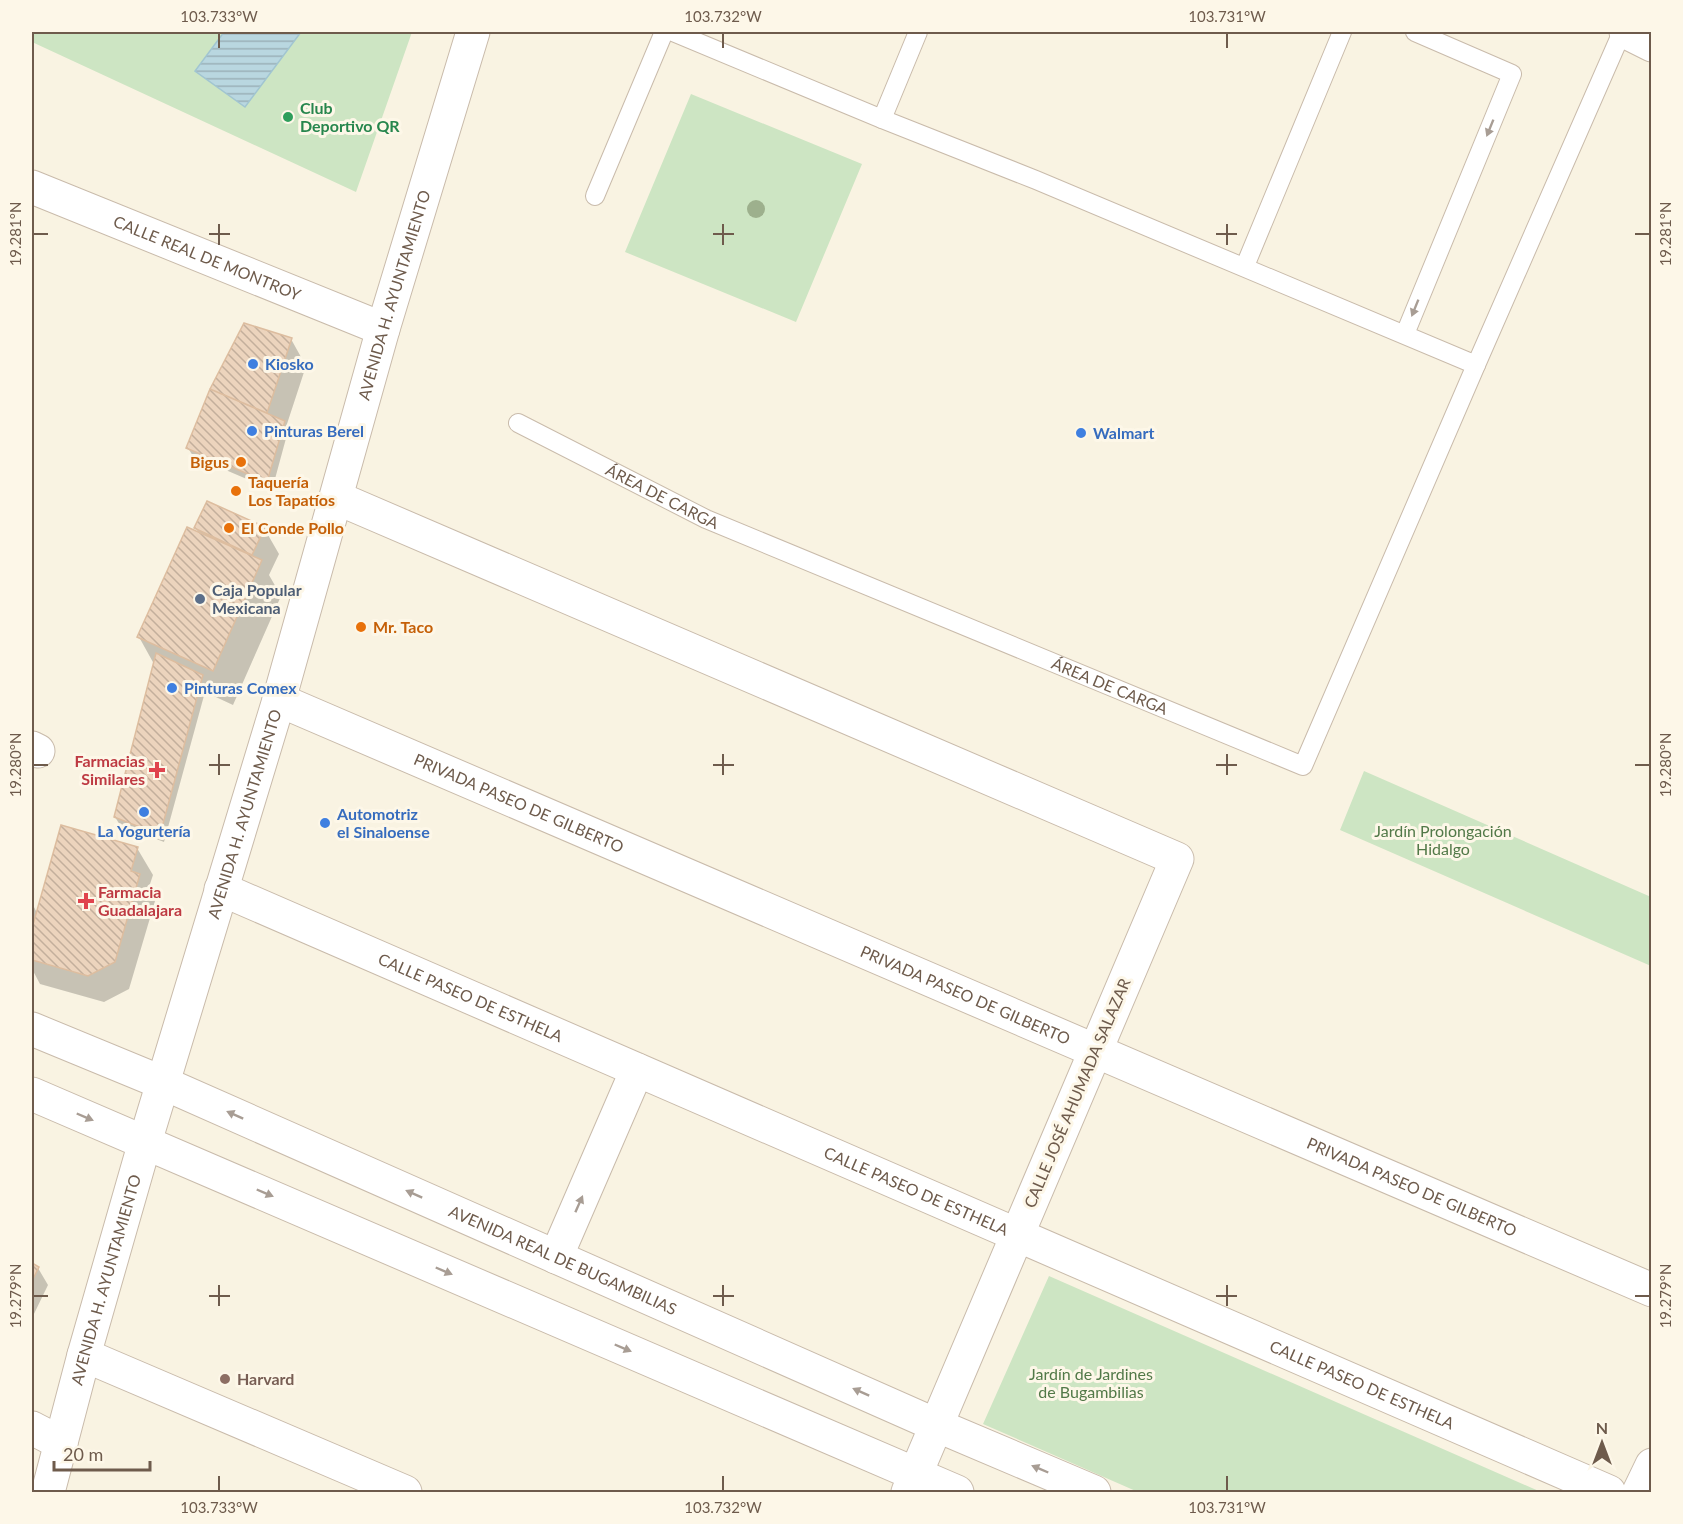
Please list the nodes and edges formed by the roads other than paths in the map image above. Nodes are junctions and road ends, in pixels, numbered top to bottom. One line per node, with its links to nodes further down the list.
1 (474, 32): 13 (street, AVENIDA H. AYUNTAMIENTO)
2 (664, 32): 11 (lane)
3 (673, 32): 9 (lane)
4 (918, 32): 9 (lane)
5 (1342, 32): 12 (lane)
6 (1415, 32): 14 (lane, one-way to 14)
7 (1624, 32): 8 (street); 15 (lane)
8 (1652, 45)
9 (882, 119): 12 (lane)
10 (32, 188): 13 (street, CALLE REAL DE MONTROY)
11 (595, 196)
12 (1245, 266): 14 (lane)
13 (383, 328): 17 (street, AVENIDA H. AYUNTAMIENTO)
14 (1405, 334): 15 (lane)
15 (1476, 365): 16 (lane, ÁREA DE CARGA)
16 (518, 423)
17 (337, 498): 18 (street, AVENIDA H. AYUNTAMIENTO); 21 (street, CALLE JOSÉ AHUMADA SALAZAR)
18 (279, 700): 19 (street, AVENIDA H. AYUNTAMIENTO); 21 (street, PRIVADA PASEO DE GILBERTO)
19 (221, 889): 22 (street, CALLE PASEO DE ESTHELA); 23 (street, AVENIDA H. AYUNTAMIENTO)
20 (32, 1029): 23 (street, AVENIDA REAL DE BUGAMBILIAS)
21 (1095, 1051): 26 (street, CALLE JOSÉ AHUMADA SALAZAR); 28 (street, PRIVADA PASEO DE GILBERTO)
22 (637, 1070): 26 (street, CALLE PASEO DE ESTHELA); 27 (street, one-way to 22)
23 (163, 1083): 25 (street, AVENIDA H. AYUNTAMIENTO); 27 (street, AVENIDA REAL DE BUGAMBILIAS, one-way to 23)
24 (32, 1094): 25 (street, one-way to 25)
25 (146, 1142): 29 (street, AVENIDA H. AYUNTAMIENTO); 34 (street, one-way to 34)
26 (1017, 1235): 30 (street, CALLE JOSÉ AHUMADA SALAZAR); 39 (street, CALLE PASEO DE ESTHELA)
27 (556, 1257): 30 (street, AVENIDA REAL DE BUGAMBILIAS, one-way to 27)
28 (1652, 1290)
29 (84, 1355): 32 (street, AVENIDA H. AYUNTAMIENTO); 36 (street)
30 (936, 1425): 34 (street, CALLE JOSÉ AHUMADA SALAZAR); 38 (street, AVENIDA REAL DE BUGAMBILIAS, one-way to 30)
31 (32, 1428): 32 (street)
32 (61, 1443): 35 (street, AVENIDA H. AYUNTAMIENTO)
33 (1652, 1465): 40 (street)
34 (912, 1483): 37 (street)
35 (48, 1492)
36 (405, 1492)
37 (957, 1492)
38 (1094, 1492)
39 (1609, 1492)
40 (1640, 1492)

